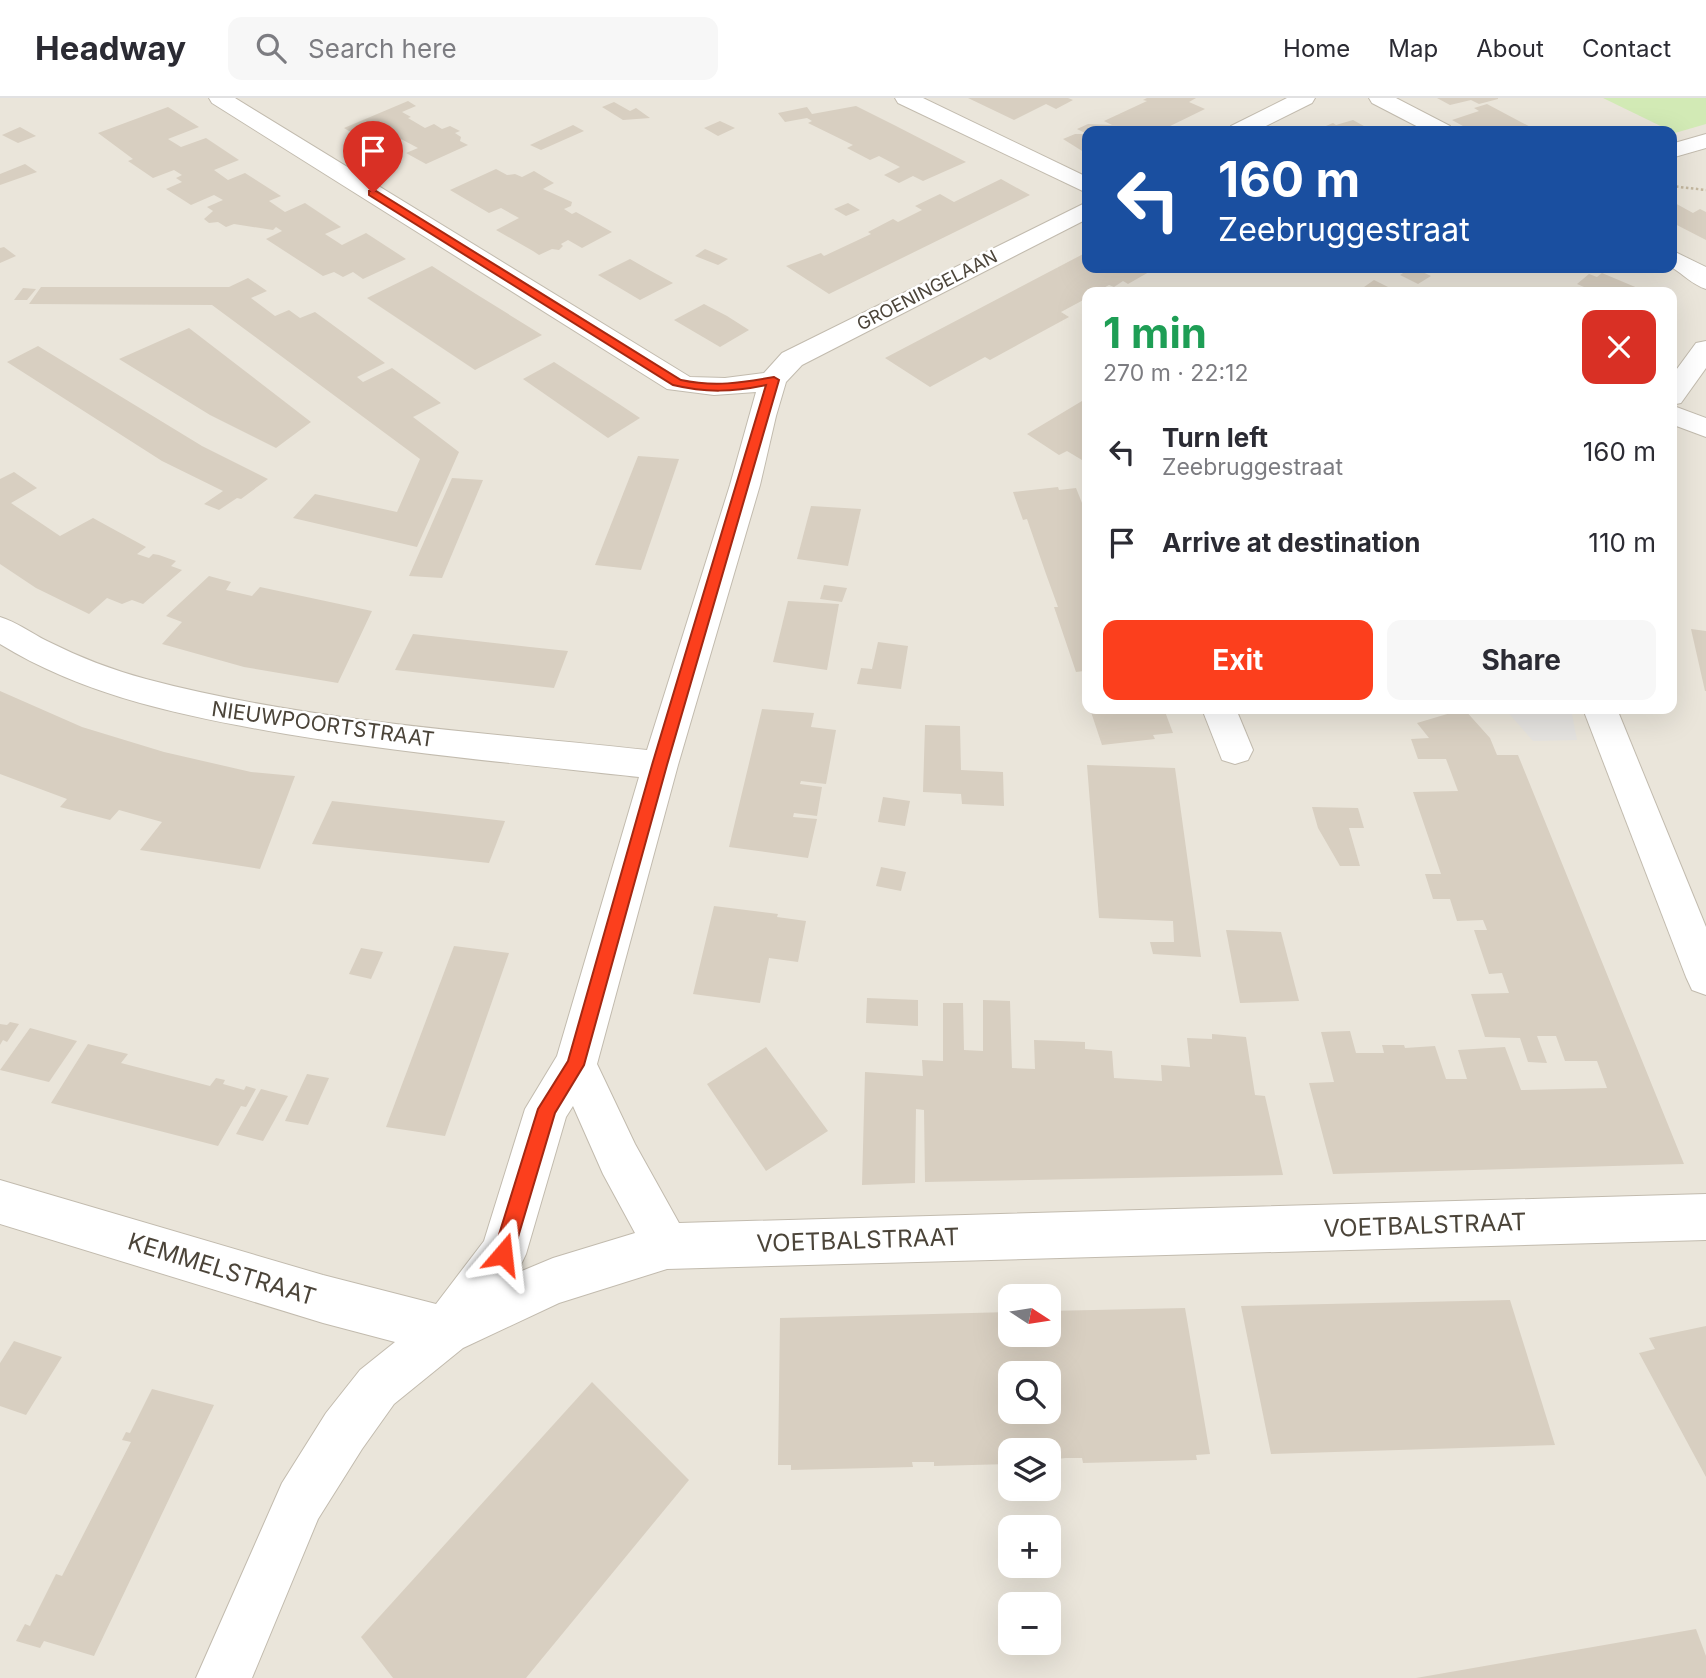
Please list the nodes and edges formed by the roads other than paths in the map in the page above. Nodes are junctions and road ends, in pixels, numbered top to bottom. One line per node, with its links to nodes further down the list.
1 (220, 98): 14 (street)
2 (906, 98): 9 (street)
3 (1304, 98): 5 (street)
4 (1380, 98): 6 (street)
5 (1249, 126)
6 (1433, 126)
7 (1706, 141): 8 (street)
8 (1677, 149)
9 (1082, 184)
10 (1082, 212): 14 (street, GROENINGELAAN)
11 (1677, 260): 12 (street)
12 (1706, 281)
13 (1706, 349): 15 (street)
14 (774, 380): 22 (street)
15 (1677, 389)
16 (1677, 416): 17 (street)
17 (1706, 428)
18 (0, 629): 22 (street, NIEUWPOORTSTRAAT)
19 (1221, 714): 21 (street)
20 (1602, 714): 23 (street)
21 (1235, 750)
22 (660, 765): 24 (street)
23 (1706, 977)
24 (576, 1065): 27 (street); 28 (street)
25 (0, 1202): 28 (street, KEMMELSTRAAT)
26 (1706, 1217): 27 (street, VOETBALSTRAAT)
27 (667, 1246): 28 (street, VOETBALSTRAAT)
28 (446, 1331): 29 (street, VOETBALSTRAAT)
29 (224, 1678)

